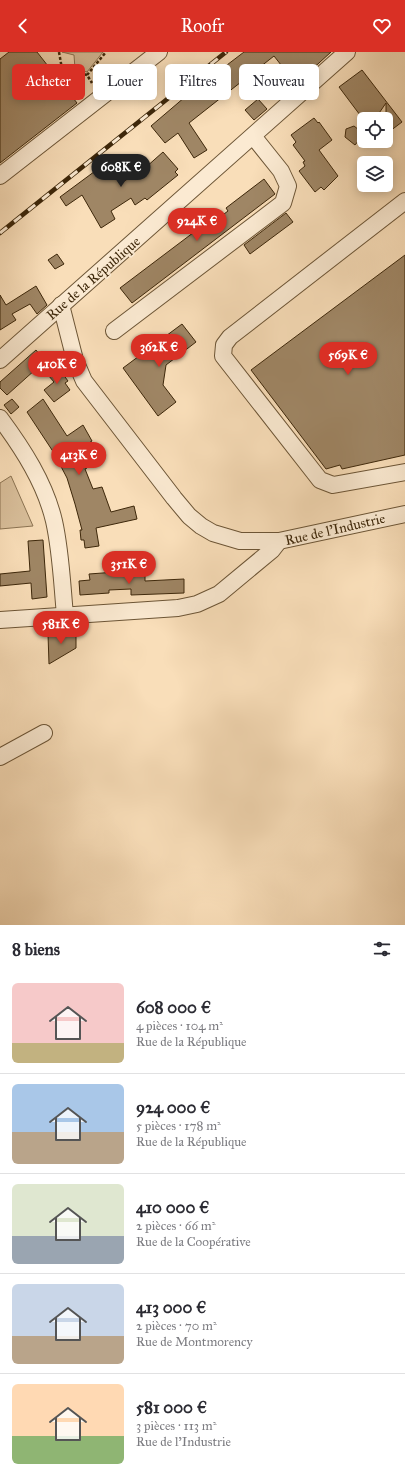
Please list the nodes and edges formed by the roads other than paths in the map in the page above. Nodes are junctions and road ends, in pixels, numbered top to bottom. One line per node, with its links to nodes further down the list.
1 (159, 52): 4 (street)
2 (347, 52): 3 (street, Rue de la République)
3 (253, 136): 6 (street, Rue de la République); 7 (street)
4 (0, 176)
5 (405, 201): 10 (street)
6 (61, 305): 8 (street, Rue de la République); 12 (street)
7 (114, 331)
8 (0, 360)
9 (0, 418): 13 (street)
10 (405, 472)
11 (405, 514): 12 (street, Rue de l'Industrie)
12 (279, 541): 13 (street, Rue de l'Industrie)
13 (65, 615): 14 (street, Rue de l'Industrie)
14 (0, 620)
15 (44, 733): 16 (street)
16 (0, 757)

